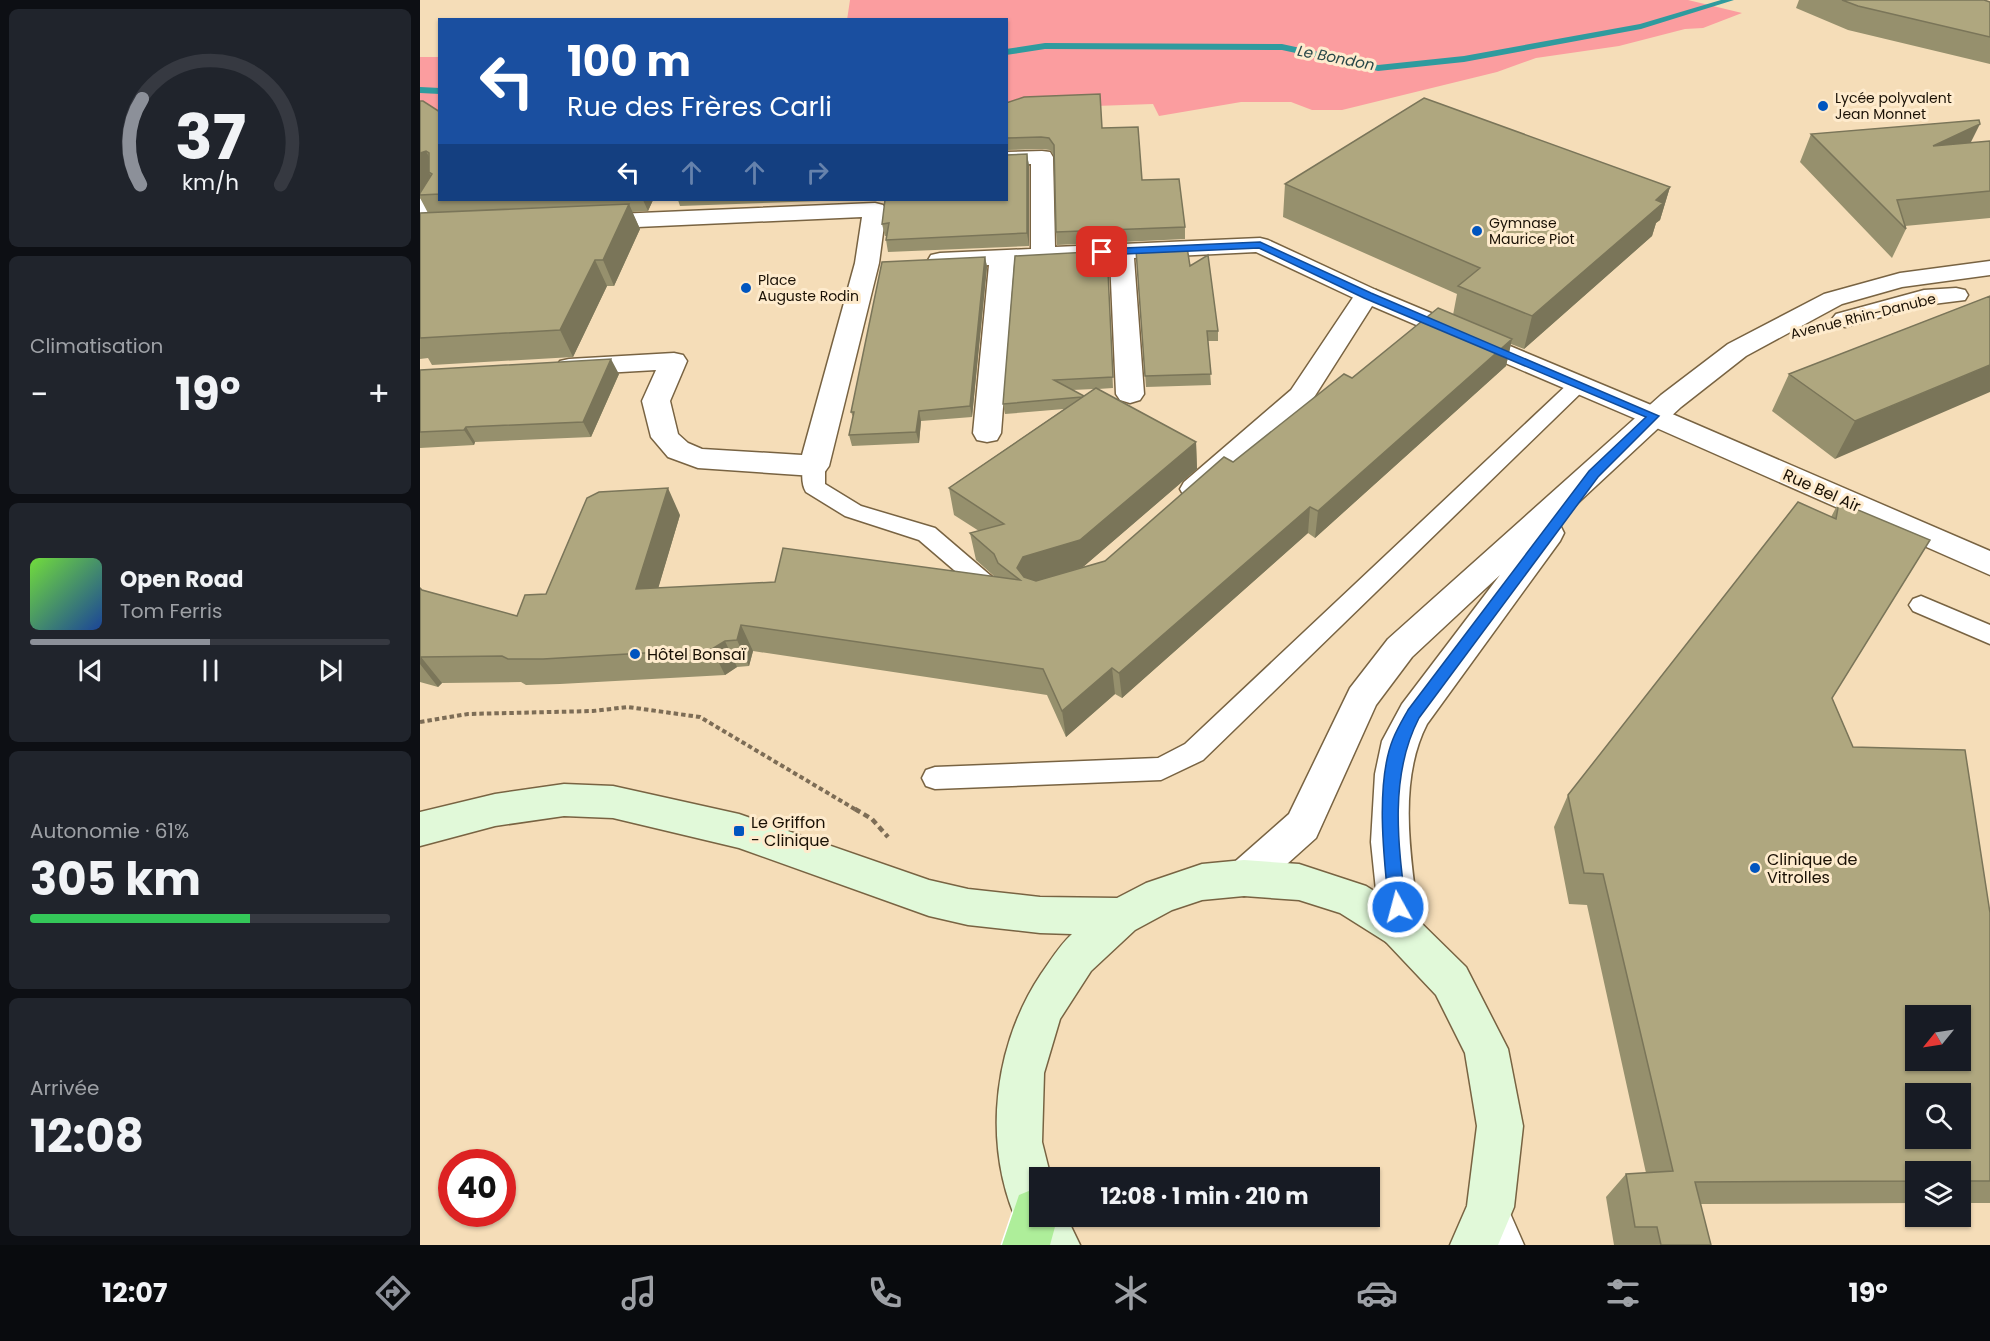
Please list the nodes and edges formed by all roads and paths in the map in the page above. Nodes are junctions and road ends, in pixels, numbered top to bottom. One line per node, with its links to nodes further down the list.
1 (1008, 159): 12 (street)
2 (420, 167): 3 (street)
3 (438, 181)
4 (438, 187): 7 (street)
5 (876, 205): 6 (street); 14 (street)
6 (773, 207): 8 (street)
7 (420, 219)
8 (573, 223)
9 (444, 229): 10 (street)
10 (420, 230)
11 (1122, 251): 12 (street, Rue Bel Air); 17 (street, Rue Bel Air); 21 (street)
12 (1043, 255): 13 (street, Rue Bel Air)
13 (1002, 257): 14 (street, Rue Bel Air); 23 (street)
14 (889, 262): 24 (street)
15 (1990, 267): 18 (street, Avenue Rhin-Danube)
16 (1990, 290): 18 (street, Avenue Rhin-Danube)
17 (1367, 295): 20 (street, Rue Bel Air); 26 (street)
18 (1737, 350): 22 (street, Avenue Rhin-Danube)
19 (547, 368): 24 (street)
20 (1579, 384): 22 (street, Rue Bel Air); 32 (lane)
21 (1130, 394)
22 (1653, 416): 25 (street, Avenue Rhin-Danube); 27 (street, Rue Bel Air)
23 (987, 433)
24 (814, 466): 28 (lane)
25 (1593, 474): 35 (street, Avenue Rhin-Danube); 37 (street, Avenue Rhin-Danube)
26 (1173, 509)
27 (1990, 564)
28 (990, 588)
29 (1921, 605): 30 (lane)
30 (1990, 635)
31 (420, 722): 34 (path)
32 (935, 778)
33 (420, 829): 36 (main road)
34 (896, 846)
35 (1244, 878): 36 (main road); 37 (main road)
36 (1121, 917): 39 (main road)
37 (1400, 928): 38 (main road)
38 (1490, 1232)
39 (1039, 1234)

